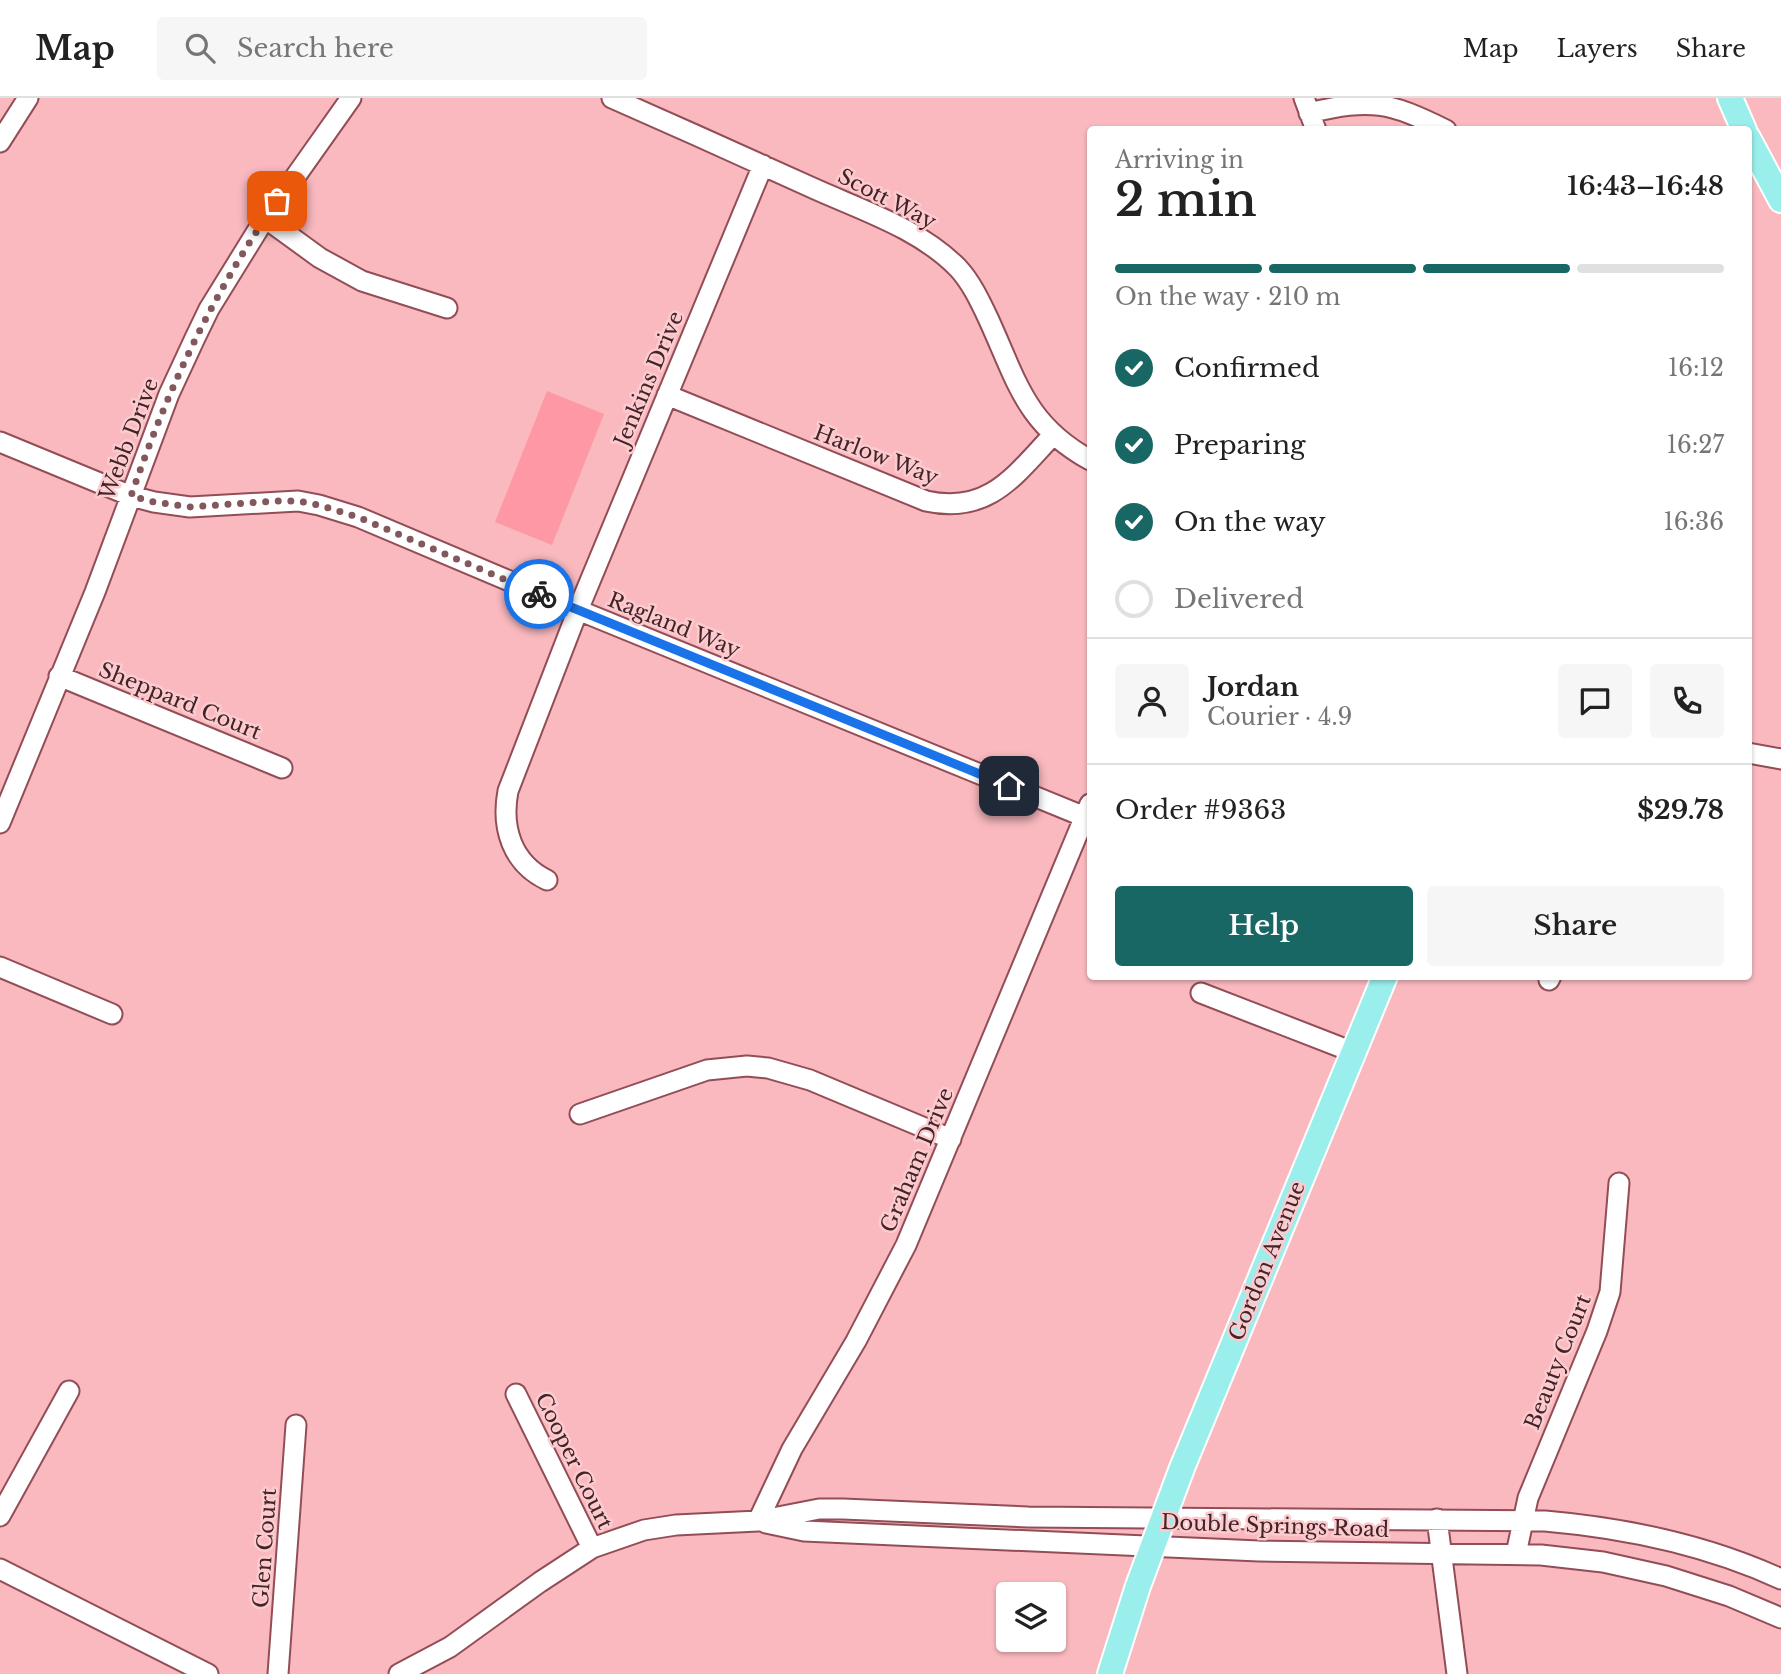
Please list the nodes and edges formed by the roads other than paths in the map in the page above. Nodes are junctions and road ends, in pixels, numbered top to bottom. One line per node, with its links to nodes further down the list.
1 (28, 98): 6 (street)
2 (351, 98): 10 (street, Webb Drive)
3 (612, 98): 8 (street, Scott Way)
4 (1310, 114): 5 (street)
5 (1438, 126)
6 (0, 142)
7 (1752, 143): 9 (main road)
8 (762, 165): 12 (street, Jenkins Drive); 13 (street, Scott Way)
9 (1781, 200)
10 (265, 218): 11 (street); 16 (street, Webb Drive)
11 (447, 308)
12 (667, 395): 13 (street, Harlow Way); 17 (street, Jenkins Drive)
13 (1053, 435): 15 (street, Scott Way)
14 (0, 442): 16 (street, Ragland Way)
15 (1087, 458)
16 (131, 496): 17 (street, Ragland Way); 18 (street, Webb Drive)
17 (578, 610): 22 (street, Ragland Way); 25 (street, Jenkins Drive)
18 (60, 676): 21 (street, Sheppard Court); 24 (street, Webb Drive)
19 (1752, 754): 20 (street)
20 (1781, 760)
21 (282, 768)
22 (1087, 811)
23 (1087, 813): 32 (street, Graham Drive)
24 (0, 823)
25 (547, 880)
26 (0, 967): 29 (street)
27 (1383, 980): 30 (main road, Gordon Avenue)
28 (1201, 993): 30 (street)
29 (112, 1014)
30 (1353, 1052): 38 (main road, Gordon Avenue)
31 (580, 1114): 32 (street)
32 (951, 1139): 41 (street, Graham Drive)
33 (1619, 1183): 40 (street, Beauty Court)
34 (69, 1391): 37 (street)
35 (516, 1394): 43 (street, Cooper Court)
36 (296, 1425): 50 (street, Glen Court)
37 (0, 1516)
38 (1163, 1517): 39 (street, Double Springs Road); 41 (street, Double Springs Road); 42 (main road, Gordon Avenue)
39 (1437, 1519): 40 (street, Double Springs Road); 44 (street)
40 (1522, 1520): 45 (street, Beauty Court); 47 (street, Double Springs Road)
41 (758, 1521): 42 (street, Double Springs Road); 43 (street, Double Springs Road)
42 (1152, 1546): 44 (street, Double Springs Road); 52 (main road, Gordon Avenue)
43 (592, 1549): 51 (street, Double Springs Road)
44 (1440, 1553): 45 (street, Double Springs Road); 53 (street)
45 (1516, 1554): 48 (street, Double Springs Road)
46 (0, 1569): 49 (street)
47 (1781, 1579)
48 (1781, 1618)
49 (208, 1674)
50 (278, 1674)
51 (398, 1674)
52 (1110, 1674)
53 (1457, 1674)

